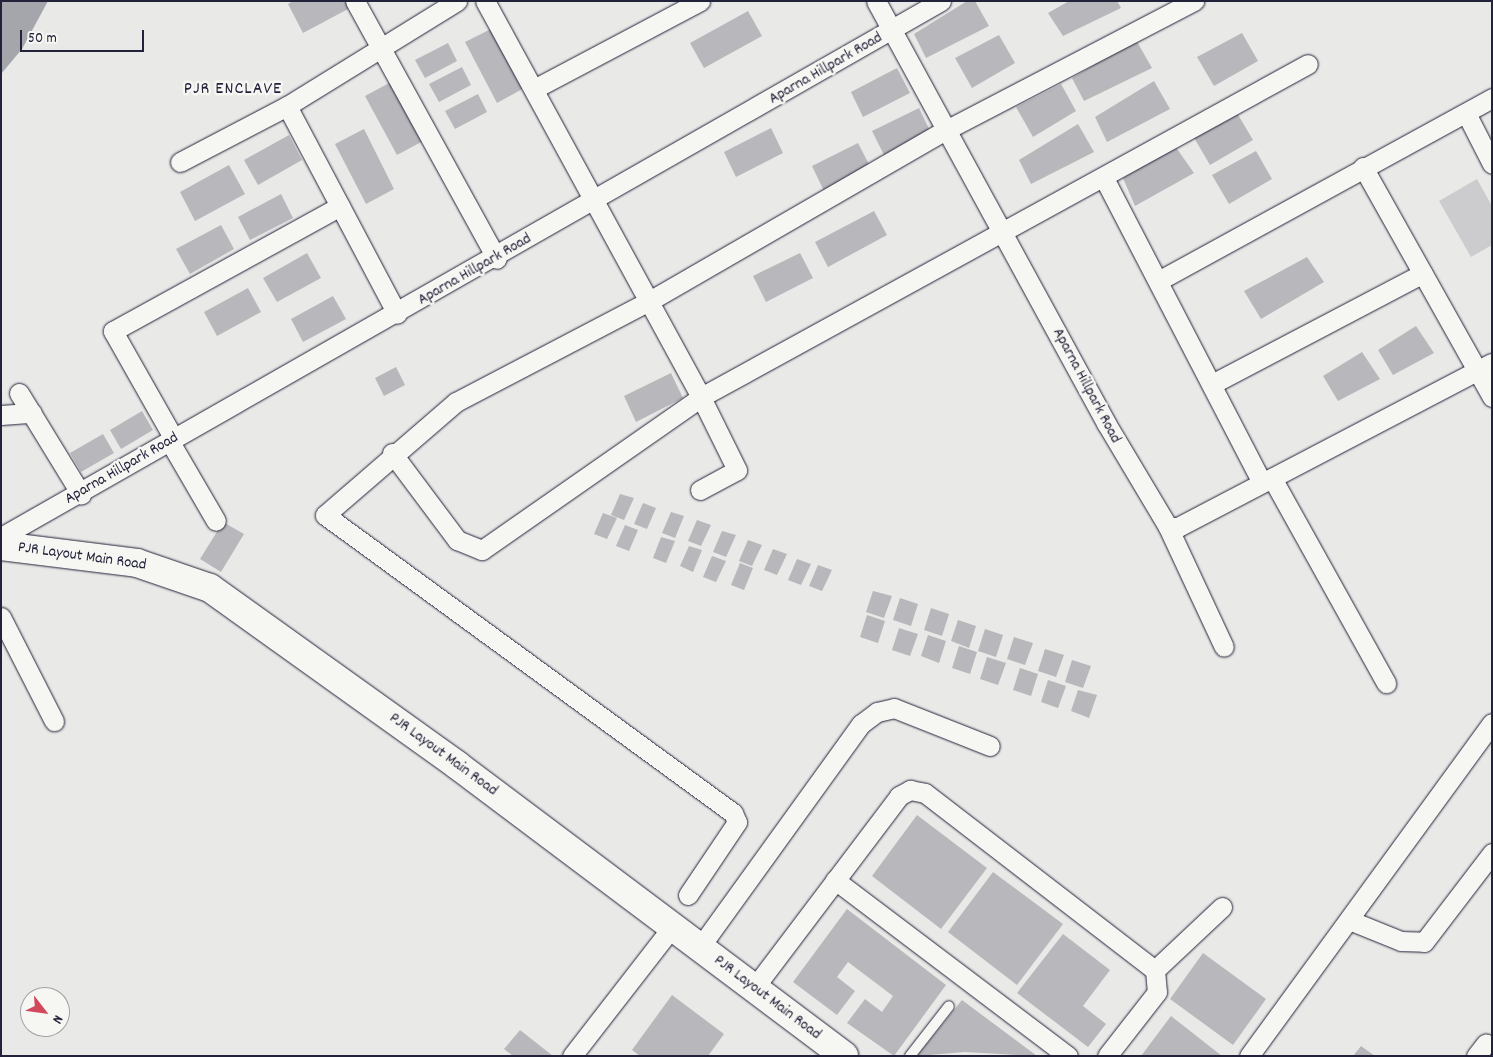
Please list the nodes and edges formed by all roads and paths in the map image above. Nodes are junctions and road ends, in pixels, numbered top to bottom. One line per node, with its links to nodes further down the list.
1 (355, 1): 9 (street)
2 (456, 1): 9 (street)
3 (485, 1): 11 (street)
4 (700, 1): 11 (street)
5 (876, 1): 8 (street)
6 (941, 1): 8 (street)
7 (1194, 1): 15 (street)
8 (893, 31): 15 (street, Aparna Hillpark Road); 20 (street, Aparna Hillpark Road)
9 (382, 48): 13 (street); 23 (street)
10 (1308, 64): 19 (street)
11 (534, 89): 20 (street)
12 (1492, 98): 14 (street)
13 (287, 106): 16 (street); 21 (street)
14 (1466, 113): 17 (street); 18 (street)
15 (946, 130): 22 (street, Aparna Hillpark Road); 26 (street)
16 (180, 162)
17 (1492, 164)
18 (1363, 167): 24 (street); 25 (street)
19 (1104, 178): 22 (street); 25 (street)
20 (594, 201): 23 (street, Aparna Hillpark Road); 26 (street)
21 (340, 206): 27 (street); 35 (street)
22 (1003, 231): 31 (street); 41 (street, Aparna Hillpark Road)
23 (497, 258): 27 (street, Aparna Hillpark Road)
24 (1423, 274): 28 (street); 29 (street)
25 (1158, 282): 29 (street)
26 (651, 300): 31 (street); 36 (street)
27 (398, 314): 35 (street, Aparna Hillpark Road)
28 (1485, 367): 32 (street); 37 (street)
29 (1212, 384): 37 (street)
30 (20, 393): 33 (street)
31 (701, 397): 36 (street); 38 (street)
32 (1492, 397)
33 (32, 413): 34 (street); 39 (street)
34 (1, 415)
35 (172, 441): 39 (street, Aparna Hillpark Road); 40 (street)
36 (392, 453): 53 (street)
37 (1267, 481): 41 (street); 47 (street)
38 (700, 490)
39 (81, 494): 42 (street, Aparna Hillpark Road)
40 (216, 522)
41 (1168, 526): 46 (street, Aparna Hillpark Road)
42 (1, 537)
43 (1, 546): 56 (street, PJR Layout Main Road)
44 (1, 559): 56 (street, PJR Layout Main Road)
45 (1, 617): 48 (street)
46 (1224, 647)
47 (1386, 684)
48 (54, 721)
49 (1492, 723): 55 (street)
50 (990, 746): 57 (street)
51 (1492, 853): 55 (street)
52 (835, 880): 58 (street); 59 (street); 66 (street)
53 (688, 895)
54 (1222, 907): 58 (street)
55 (1349, 920): 62 (street)
56 (668, 934): 57 (street, PJR Layout Main Road); 61 (street); 63 (street)
57 (700, 947): 59 (street, PJR Layout Main Road)
58 (1155, 970): 67 (street)
59 (754, 988): 64 (street, PJR Layout Main Road)
60 (949, 1006): 65 (lane)
61 (581, 1053)
62 (1257, 1053)
63 (814, 1056)
64 (844, 1056)
65 (910, 1056)
66 (1068, 1056)
67 (1107, 1056)

